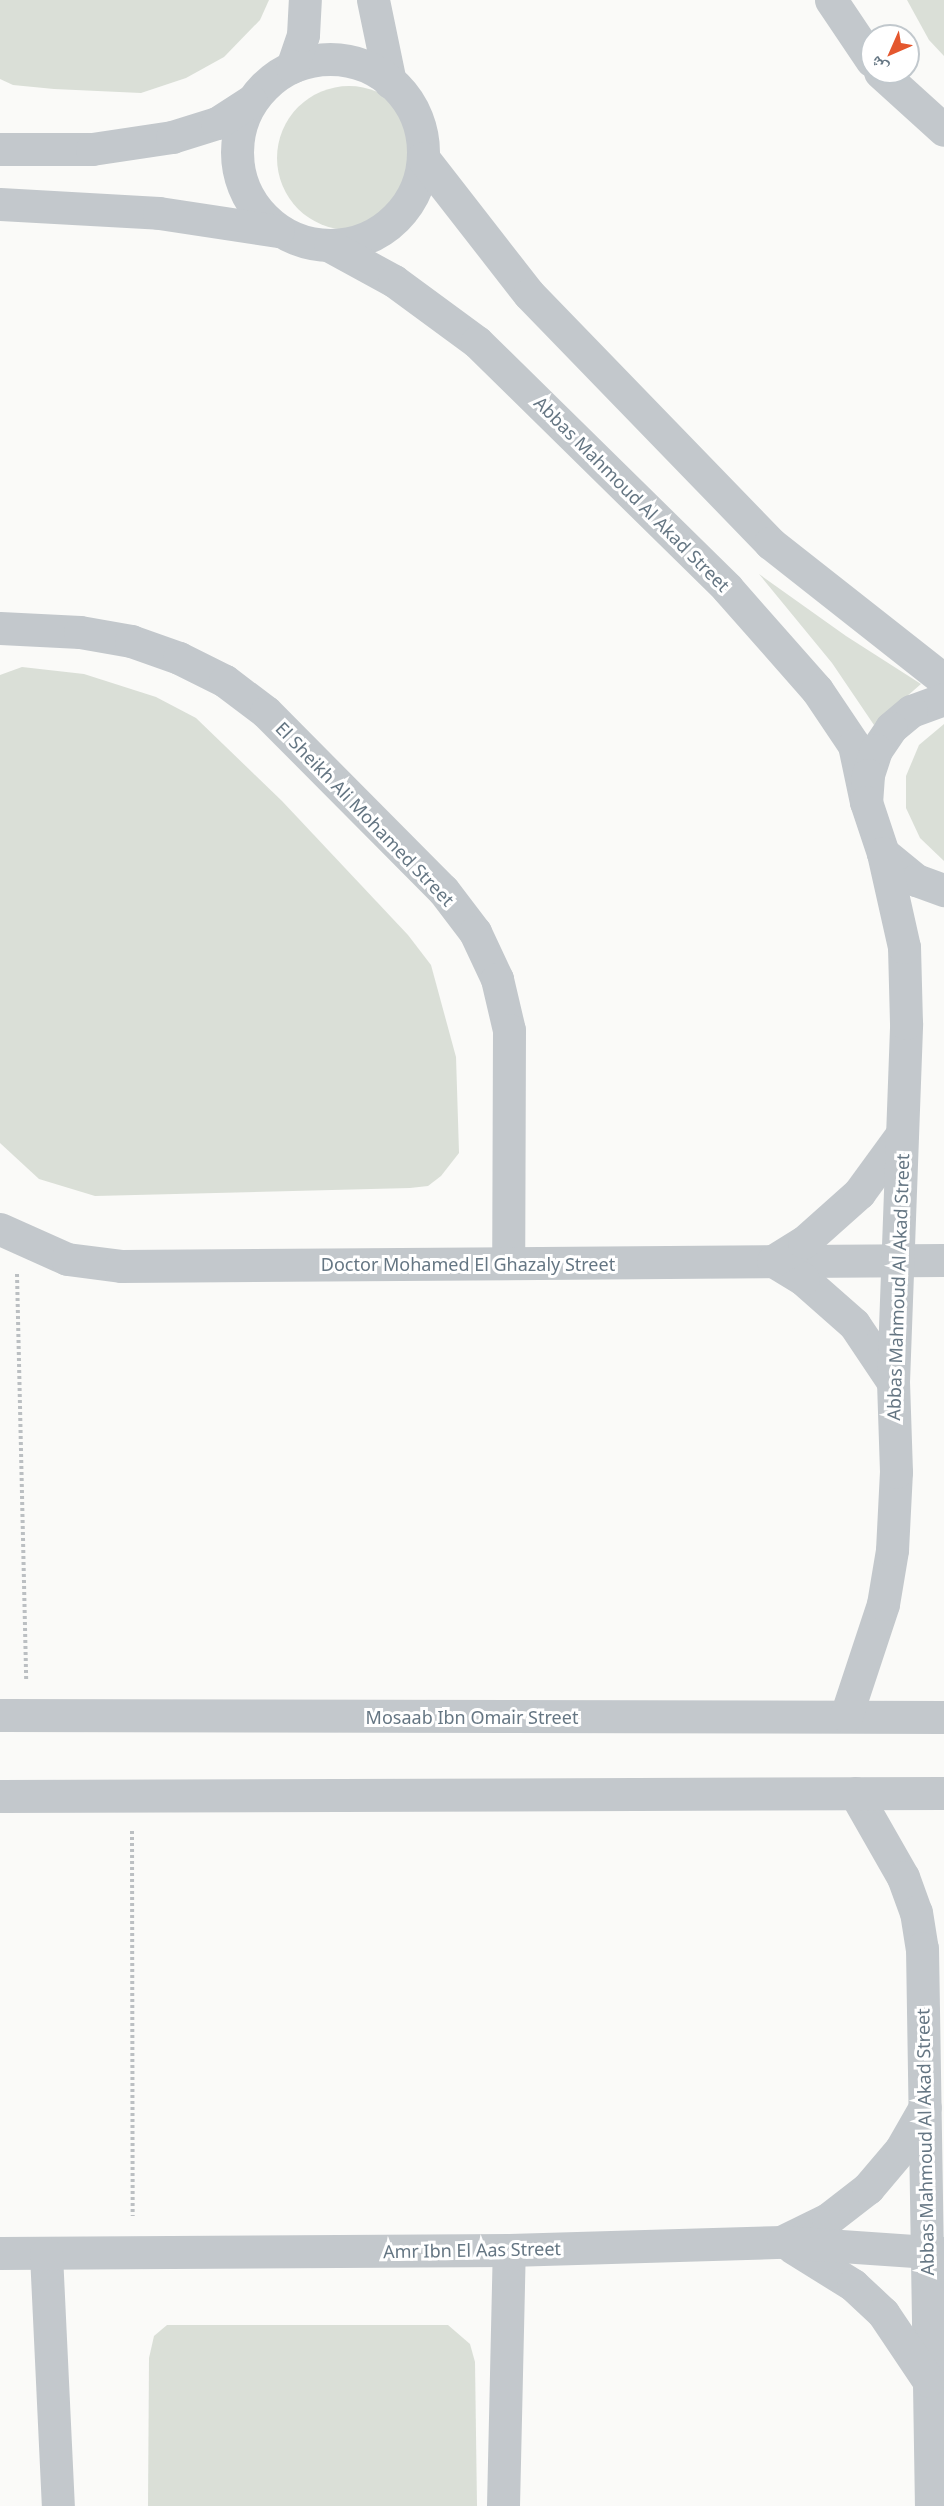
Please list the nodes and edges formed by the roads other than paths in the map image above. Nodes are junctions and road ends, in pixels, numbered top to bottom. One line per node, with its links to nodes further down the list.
1 (305, 0): 5 (street)
2 (373, 0): 6 (street)
3 (831, 0): 4 (street)
4 (860, 43)
5 (292, 67): 6 (street); 8 (street)
6 (390, 82): 11 (street)
7 (893, 84): 9 (street)
8 (251, 101): 10 (street); 13 (street)
9 (944, 130)
10 (8, 145)
11 (423, 158): 14 (street); 16 (street)
12 (0, 204): 13 (street)
13 (278, 231): 14 (street)
14 (330, 246): 18 (street, Abbas Mahmoud Al Akad Street)
15 (0, 628): 26 (street, El Sheikh Ali Mohamed Street)
16 (944, 680)
17 (944, 699): 18 (street)
18 (866, 802): 19 (street, Abbas Mahmoud Al Akad Street)
19 (883, 853): 20 (street); 21 (street, Abbas Mahmoud Al Akad Street)
20 (944, 890)
21 (902, 1134): 23 (street, Abbas Mahmoud Al Akad Street); 25 (street)
22 (8, 1234): 26 (street, Doctor Mohamed El Ghazaly Street)
23 (900, 1260): 24 (street, Doctor Mohamed El Ghazaly Street); 25 (street, Doctor Mohamed El Ghazaly Street); 27 (street, Abbas Mahmoud Al Akad Street)
24 (944, 1260)
25 (773, 1261): 26 (street, Doctor Mohamed El Ghazaly Street); 27 (street)
26 (508, 1263)
27 (893, 1382): 29 (street, Abbas Mahmoud Al Akad Street)
28 (14, 1716): 29 (street, Mosaab Ibn Omair Street)
29 (846, 1716): 30 (street, Mosaab Ibn Omair Street)
30 (944, 1717)
31 (855, 1792): 32 (street); 33 (street); 34 (street, Abbas Mahmoud Al Akad Street)
32 (944, 1793)
33 (0, 1796)
34 (926, 2105): 35 (street); 37 (street, Abbas Mahmoud Al Akad Street)
35 (783, 2242): 36 (street, Amr Ibn El Aas Street); 37 (street, Amr Ibn El Aas Street); 40 (street)
36 (509, 2250): 39 (street, Amr Ibn El Aas Street); 42 (street)
37 (935, 2252): 40 (street, Abbas Mahmoud Al Akad Street)
38 (0, 2253): 39 (street, Amr Ibn El Aas Street)
39 (46, 2254): 41 (street)
40 (928, 2381): 43 (street, Abbas Mahmoud Al Akad Street)
41 (58, 2506)
42 (503, 2506)
43 (931, 2506)

